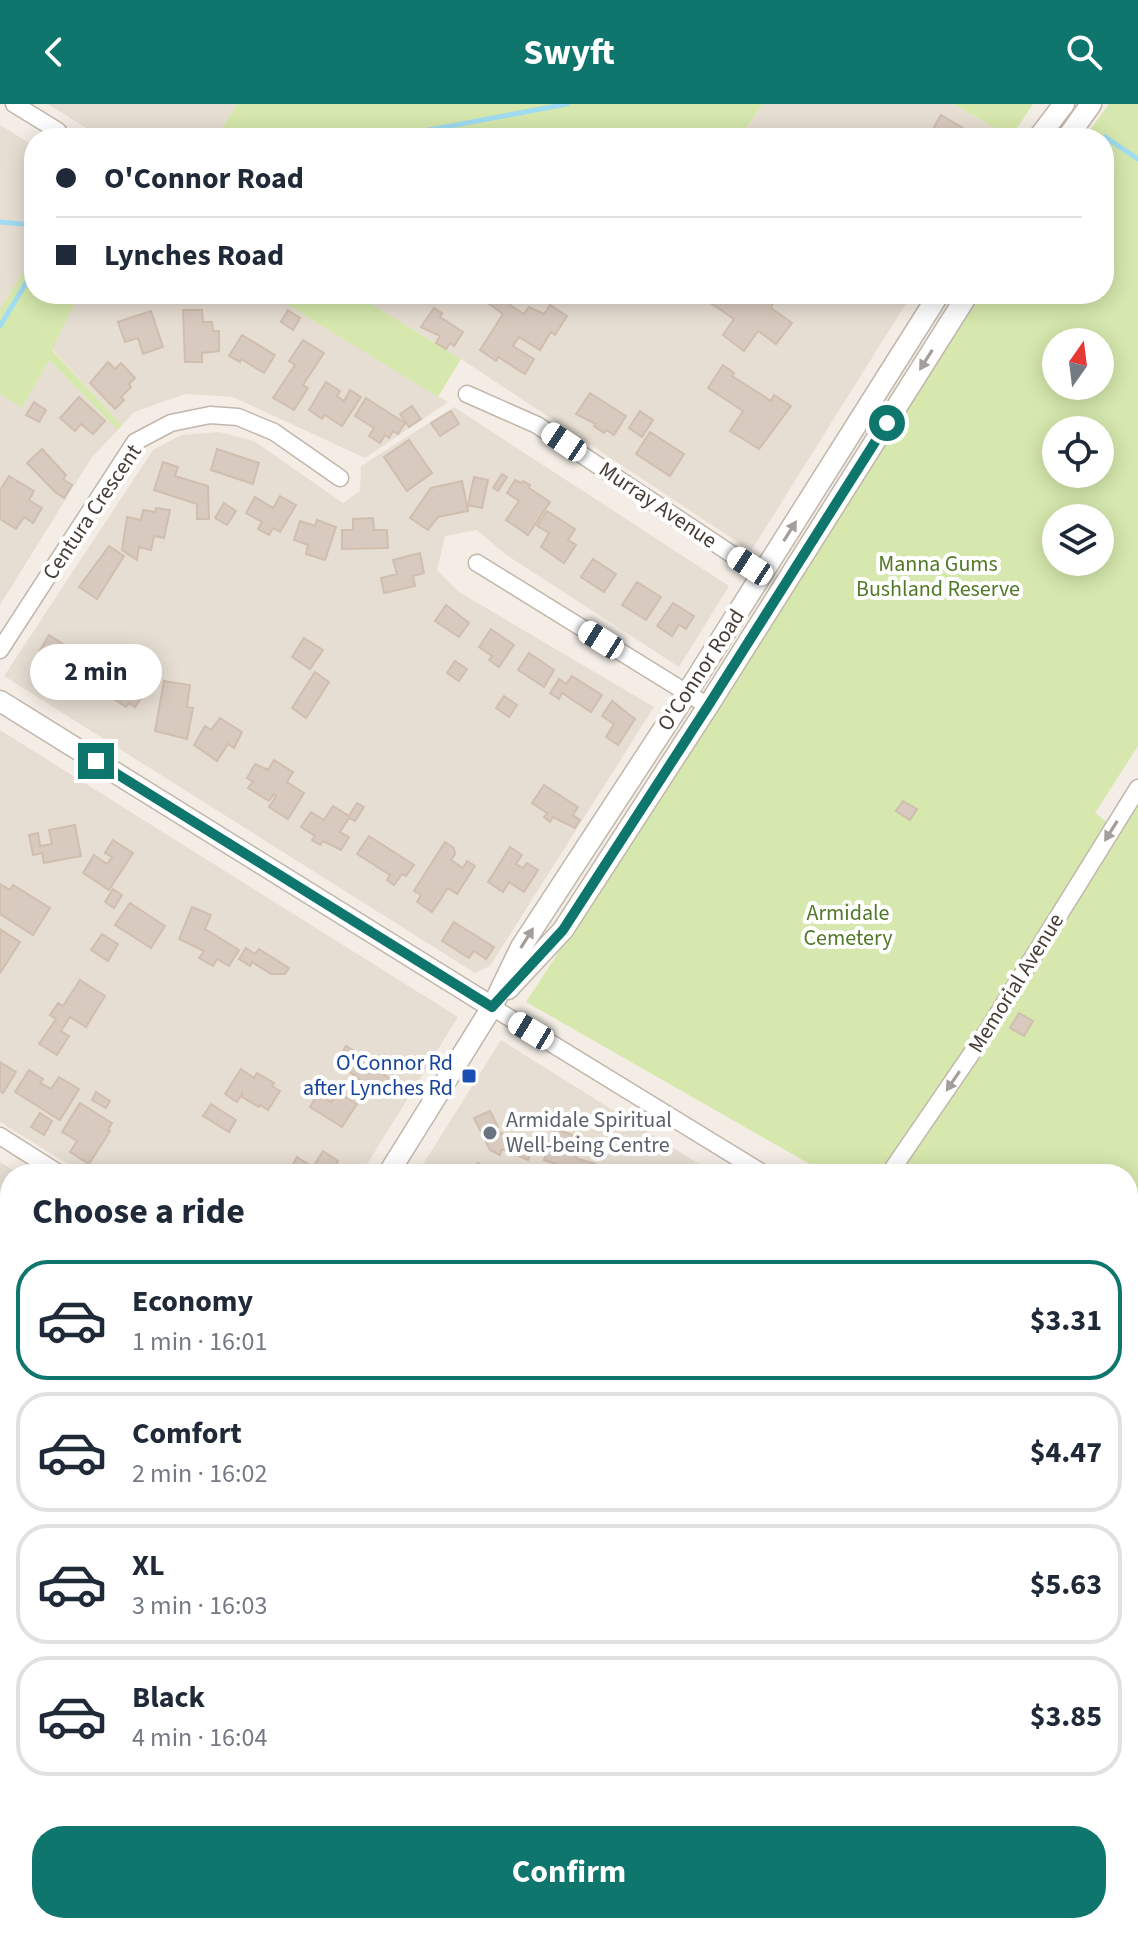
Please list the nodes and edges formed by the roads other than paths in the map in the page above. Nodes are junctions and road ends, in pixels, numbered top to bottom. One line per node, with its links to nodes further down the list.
1 (14, 104): 4 (street)
2 (1064, 104): 5 (street)
3 (1091, 104): 6 (street)
4 (53, 128)
5 (1046, 128)
6 (1074, 128)
7 (933, 304): 12 (street, O'Connor Road, one-way to 7)
8 (962, 304): 16 (street, O'Connor Road, one-way to 16)
9 (467, 394): 12 (street, Murray Avenue)
10 (340, 478): 13 (street, Centura Crescent)
11 (477, 563): 14 (street)
12 (763, 575): 14 (street, O'Connor Road)
13 (0, 650)
14 (687, 693): 16 (street); 18 (street, O'Connor Road, one-way to 14)
15 (0, 701): 18 (street)
16 (708, 706): 18 (street, O'Connor Road)
17 (1138, 788): 23 (street, Memorial Avenue, one-way to 23)
18 (492, 1007): 21 (street, O'Connor Road); 22 (street)
19 (0, 1136): 20 (street)
20 (44, 1164)
21 (394, 1164)
22 (748, 1164)
23 (896, 1164)

